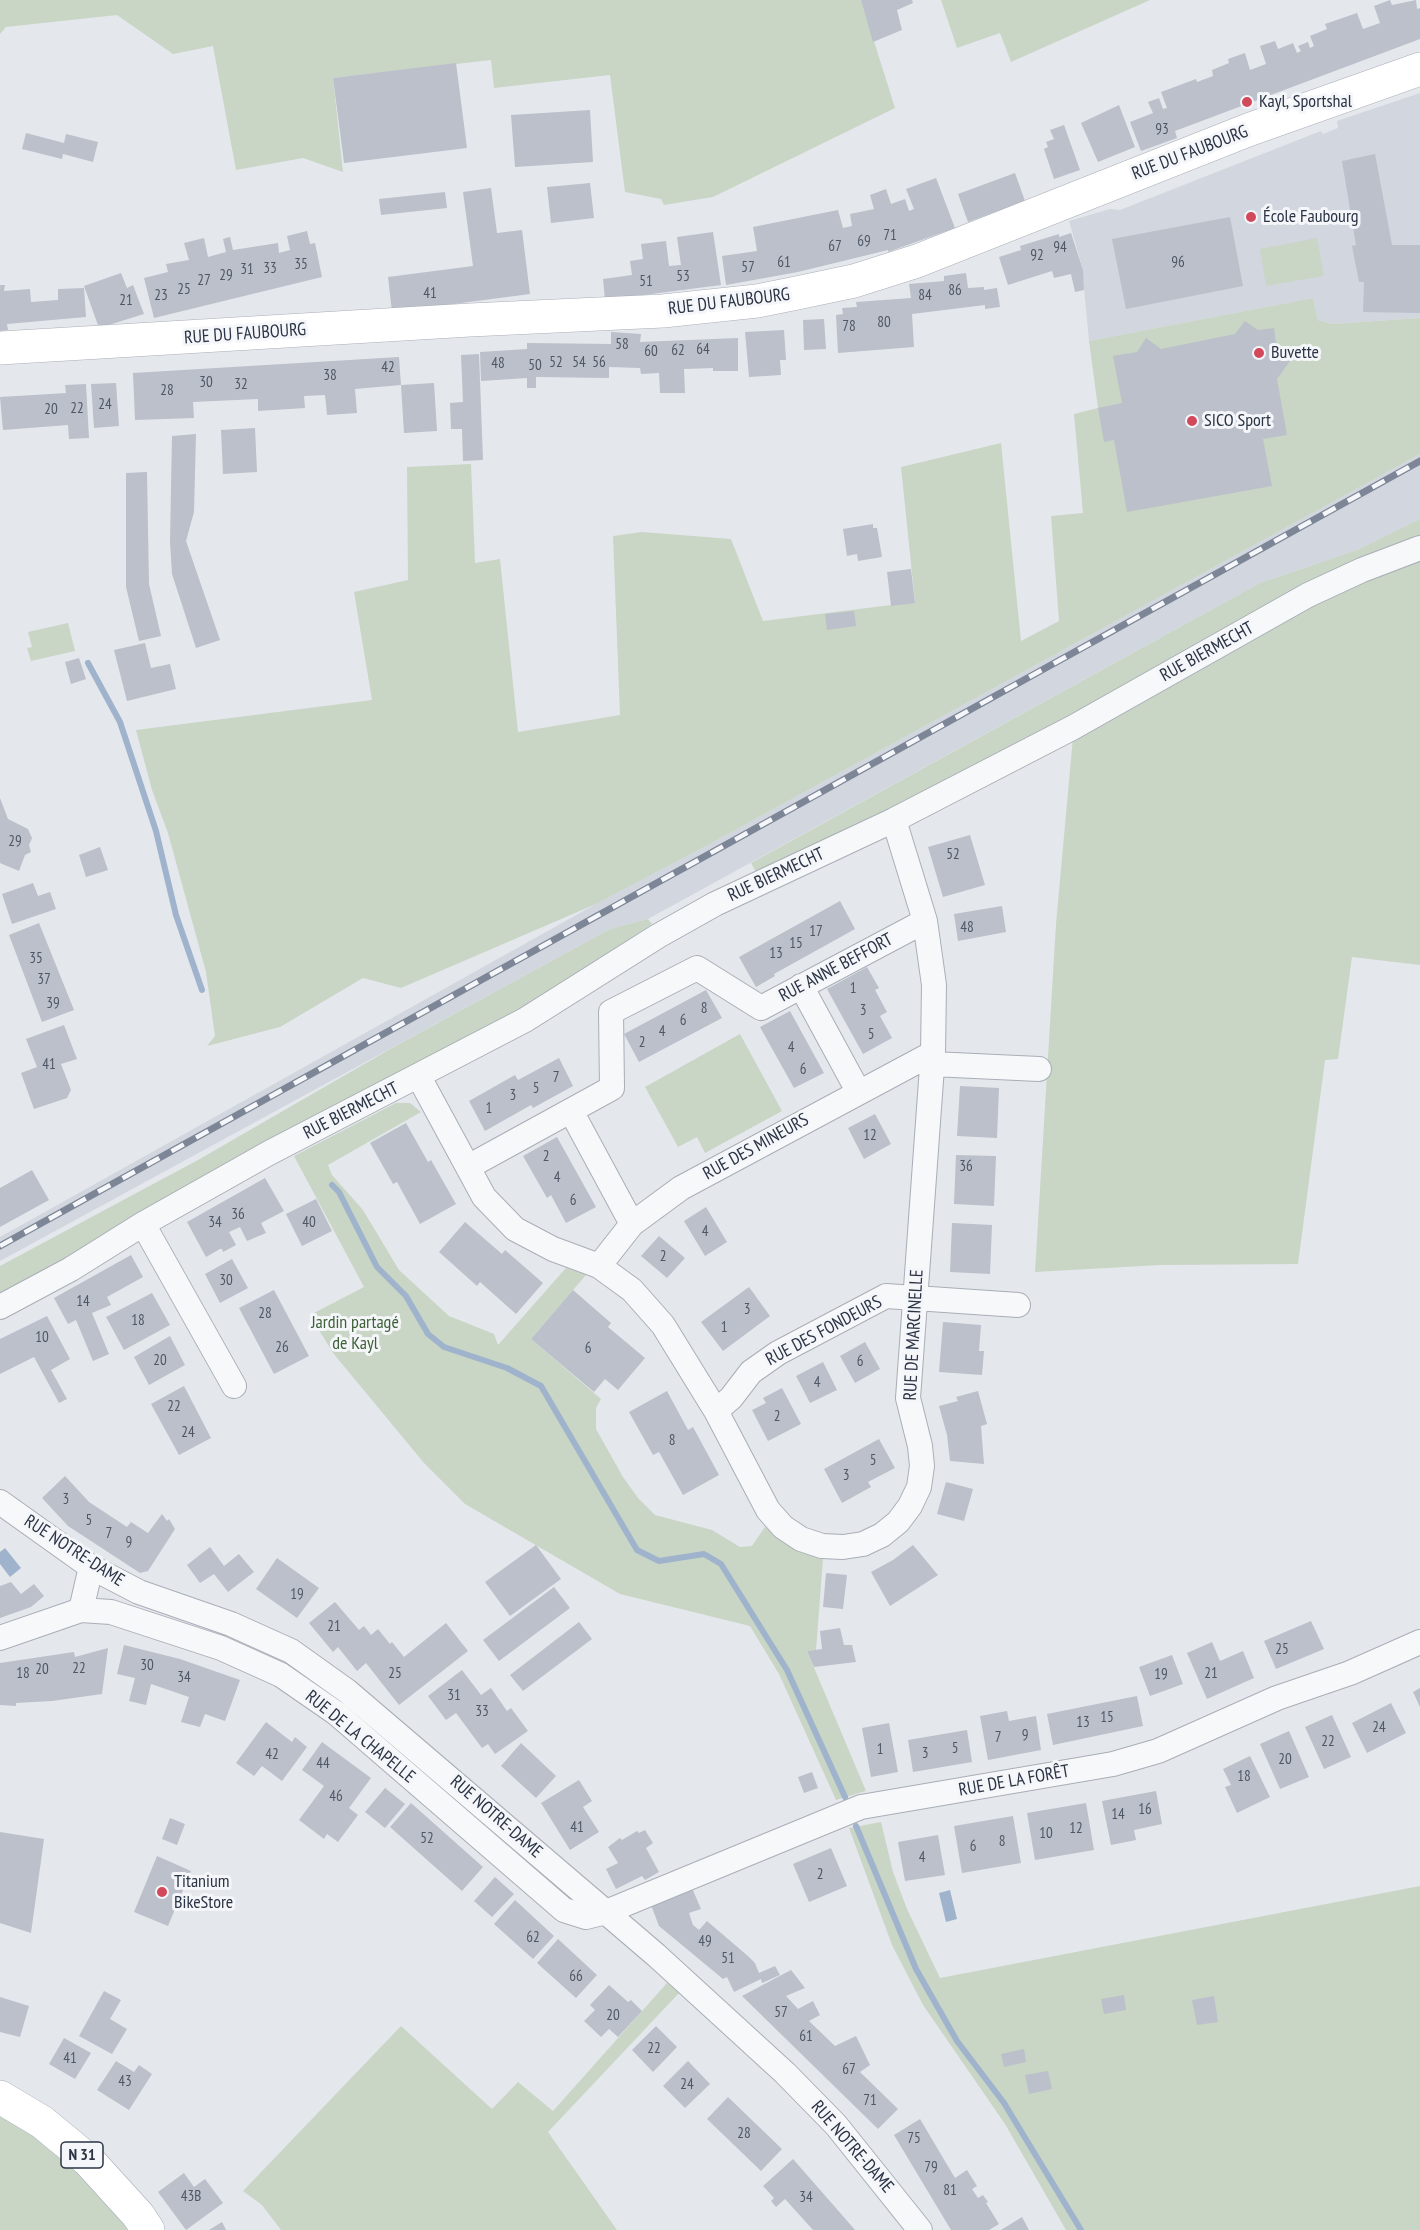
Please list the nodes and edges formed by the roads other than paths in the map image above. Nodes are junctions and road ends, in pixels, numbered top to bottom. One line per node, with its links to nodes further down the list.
1 (1420, 69): 2 (main road, RUE DU FAUBOURG)
2 (0, 348)
3 (1420, 548): 4 (street, RUE BIERMECHT)
4 (894, 820): 5 (street, RUE DE MARCINELLE); 9 (street, RUE BIERMECHT)
5 (925, 921): 6 (street, RUE ANNE BEFFORT); 7 (street, RUE DE MARCINELLE)
6 (801, 986): 10 (street); 11 (street, RUE ANNE BEFFORT)
7 (933, 1058): 8 (street); 10 (street, RUE DES MINEURS); 16 (street, RUE DE MARCINELLE)
8 (1039, 1069)
9 (418, 1077): 12 (street, RUE DE MARCINELLE); 13 (street, RUE BIERMECHT)
10 (858, 1091): 14 (street, RUE DES MINEURS)
11 (571, 1111): 12 (street, RUE ANNE BEFFORT); 14 (street)
12 (468, 1167): 15 (street, RUE DE MARCINELLE)
13 (143, 1224): 18 (street, RUE BIERMECHT); 19 (street)
14 (632, 1224): 15 (street, RUE DES MINEURS)
15 (599, 1266): 20 (street, RUE DE MARCINELLE)
16 (915, 1298): 17 (street, RUE DES FONDEURS); 20 (street, RUE DES FONDEURS); 20 (street, RUE DE MARCINELLE)
17 (1017, 1305)
18 (0, 1307)
19 (234, 1386)
20 (716, 1411)
21 (0, 1502): 22 (street, RUE NOTRE-DAME)
22 (91, 1567): 23 (street); 26 (street, RUE NOTRE-DAME)
23 (81, 1610): 24 (street, RUE DE LA CHAPELLE); 26 (street, RUE DE LA CHAPELLE)
24 (0, 1638)
25 (1420, 1642): 26 (street, RUE DE LA FORÊT)
26 (606, 1912): 29 (street, RUE NOTRE-DAME)
27 (0, 2097): 28 (main road, N 31)
28 (148, 2230)
29 (920, 2230)

